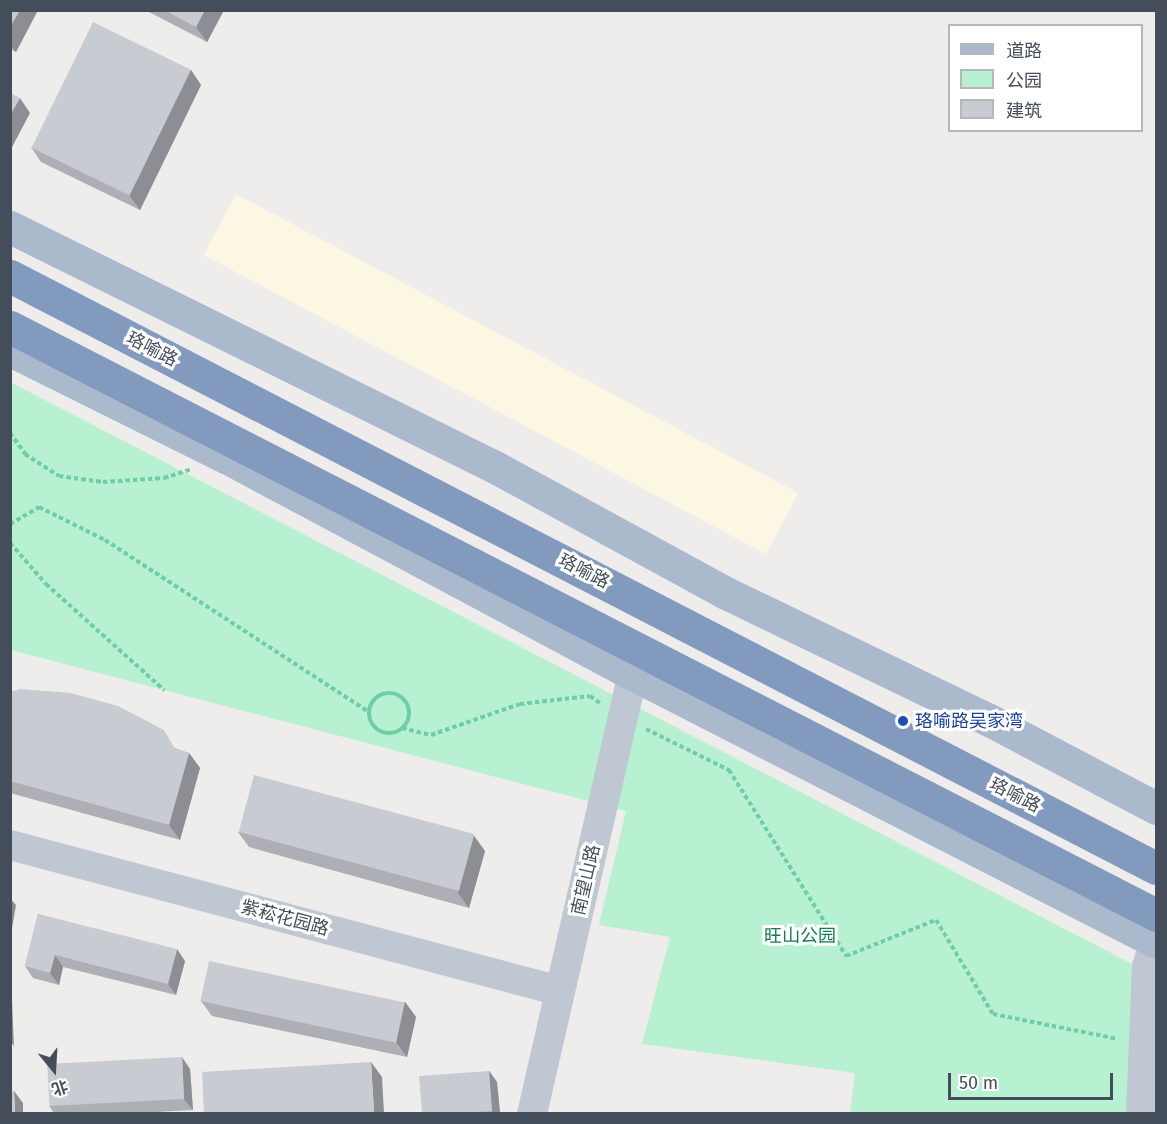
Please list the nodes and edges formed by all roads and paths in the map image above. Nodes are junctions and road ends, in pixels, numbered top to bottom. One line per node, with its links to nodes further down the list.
1 (10, 226): 14 (main road)
2 (10, 276): 16 (highway, 珞喻路)
3 (10, 327): 9 (highway)
4 (10, 350): 6 (main road)
5 (10, 433): 6 (path)
6 (226, 457): 9 (main road)
7 (10, 524): 11 (path)
8 (10, 543): 10 (path)
9 (636, 660): 12 (street, 南望山路); 17 (highway)
10 (165, 690)
11 (369, 712): 13 (path); 13 (path)
12 (623, 718): 13 (path); 18 (street, 南望山路); 19 (path)
13 (402, 728)
14 (1156, 808)
15 (10, 844): 18 (street, 紫菘花园路)
16 (1156, 868)
17 (1156, 934): 19 (street)
18 (560, 991): 20 (street, 南望山路)
19 (1143, 1044): 21 (street)
20 (532, 1113)
21 (1140, 1113)

